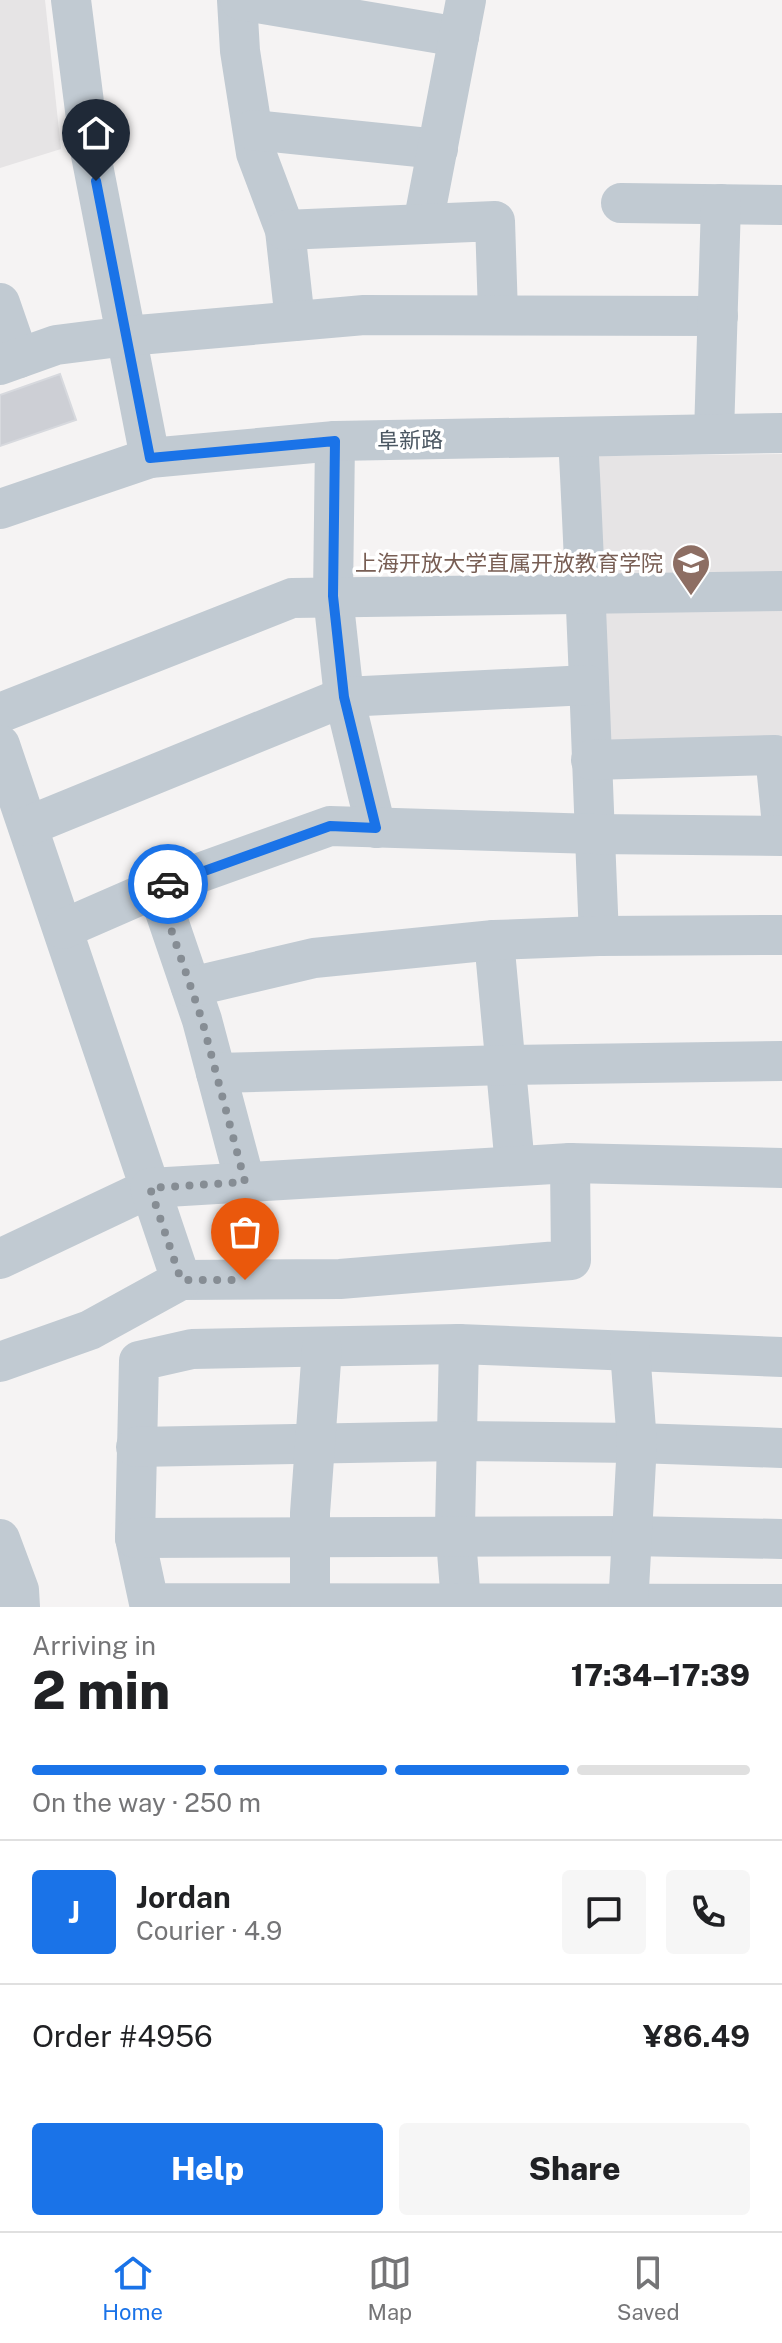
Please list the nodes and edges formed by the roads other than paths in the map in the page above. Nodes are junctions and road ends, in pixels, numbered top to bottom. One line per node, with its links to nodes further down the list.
1 (71, 0): 15 (street)
2 (238, 0): 3 (street); 4 (street)
3 (463, 18): 5 (street)
4 (253, 130): 5 (street); 10 (street)
5 (438, 149): 9 (street)
6 (621, 203): 7 (street)
7 (721, 204): 8 (street); 13 (street)
8 (782, 205)
9 (423, 224): 10 (street); 12 (street)
10 (285, 230): 14 (street)
11 (0, 303): 16 (street)
12 (498, 314): 13 (street); 14 (street)
13 (718, 316): 18 (street)
14 (295, 321): 15 (street)
15 (127, 336): 16 (street); 21 (street)
16 (9, 362)
17 (782, 433): 18 (street, 阜新路)
18 (714, 434): 19 (street, 阜新路)
19 (578, 437): 20 (street, 阜新路); 24 (street)
20 (335, 441): 21 (street, 阜新路); 25 (street)
21 (150, 458): 22 (street, 阜新路)
22 (0, 509)
23 (782, 591): 24 (street)
24 (587, 594): 25 (street); 26 (street)
25 (333, 596): 27 (street); 28 (street)
26 (588, 685): 27 (street); 30 (street)
27 (344, 697): 32 (street); 33 (street)
28 (0, 713)
29 (0, 745): 32 (street)
30 (591, 760): 31 (street); 34 (street)
31 (781, 803)
32 (28, 826): 37 (street)
33 (376, 828): 34 (street); 36 (street)
34 (595, 834): 35 (street); 39 (street)
35 (782, 836)
36 (157, 888): 37 (street); 41 (street)
37 (63, 929): 49 (street)
38 (782, 935): 39 (street)
39 (599, 936): 40 (street)
40 (494, 940): 41 (street); 43 (street)
41 (191, 987): 44 (street)
42 (782, 1061): 43 (street)
43 (507, 1065): 44 (street); 46 (street)
44 (216, 1073): 48 (street)
45 (570, 1163): 46 (street); 47 (street); 51 (street)
46 (515, 1166): 48 (street)
47 (782, 1168)
48 (245, 1182): 49 (street)
49 (150, 1188): 50 (street); 51 (street)
50 (0, 1259)
51 (181, 1280): 56 (street)
52 (459, 1344): 53 (street); 54 (street); 57 (street)
53 (322, 1348): 58 (street); 60 (street)
54 (630, 1351): 55 (street); 59 (street)
55 (782, 1357)
56 (0, 1362)
57 (458, 1441): 58 (street); 59 (street); 64 (street)
58 (315, 1443): 60 (street); 62 (street)
59 (637, 1443): 61 (street); 63 (street)
60 (136, 1447): 65 (street)
61 (782, 1448)
62 (310, 1536): 64 (street); 65 (street); 68 (street)
63 (631, 1536): 64 (street); 67 (street); 71 (street)
64 (456, 1537): 69 (street)
65 (135, 1538): 68 (street)
66 (0, 1539): 72 (street)
67 (782, 1539)
68 (310, 1603): 69 (street)
69 (461, 1603): 71 (street)
70 (782, 1604): 71 (street)
71 (628, 1605)
72 (20, 1607)

